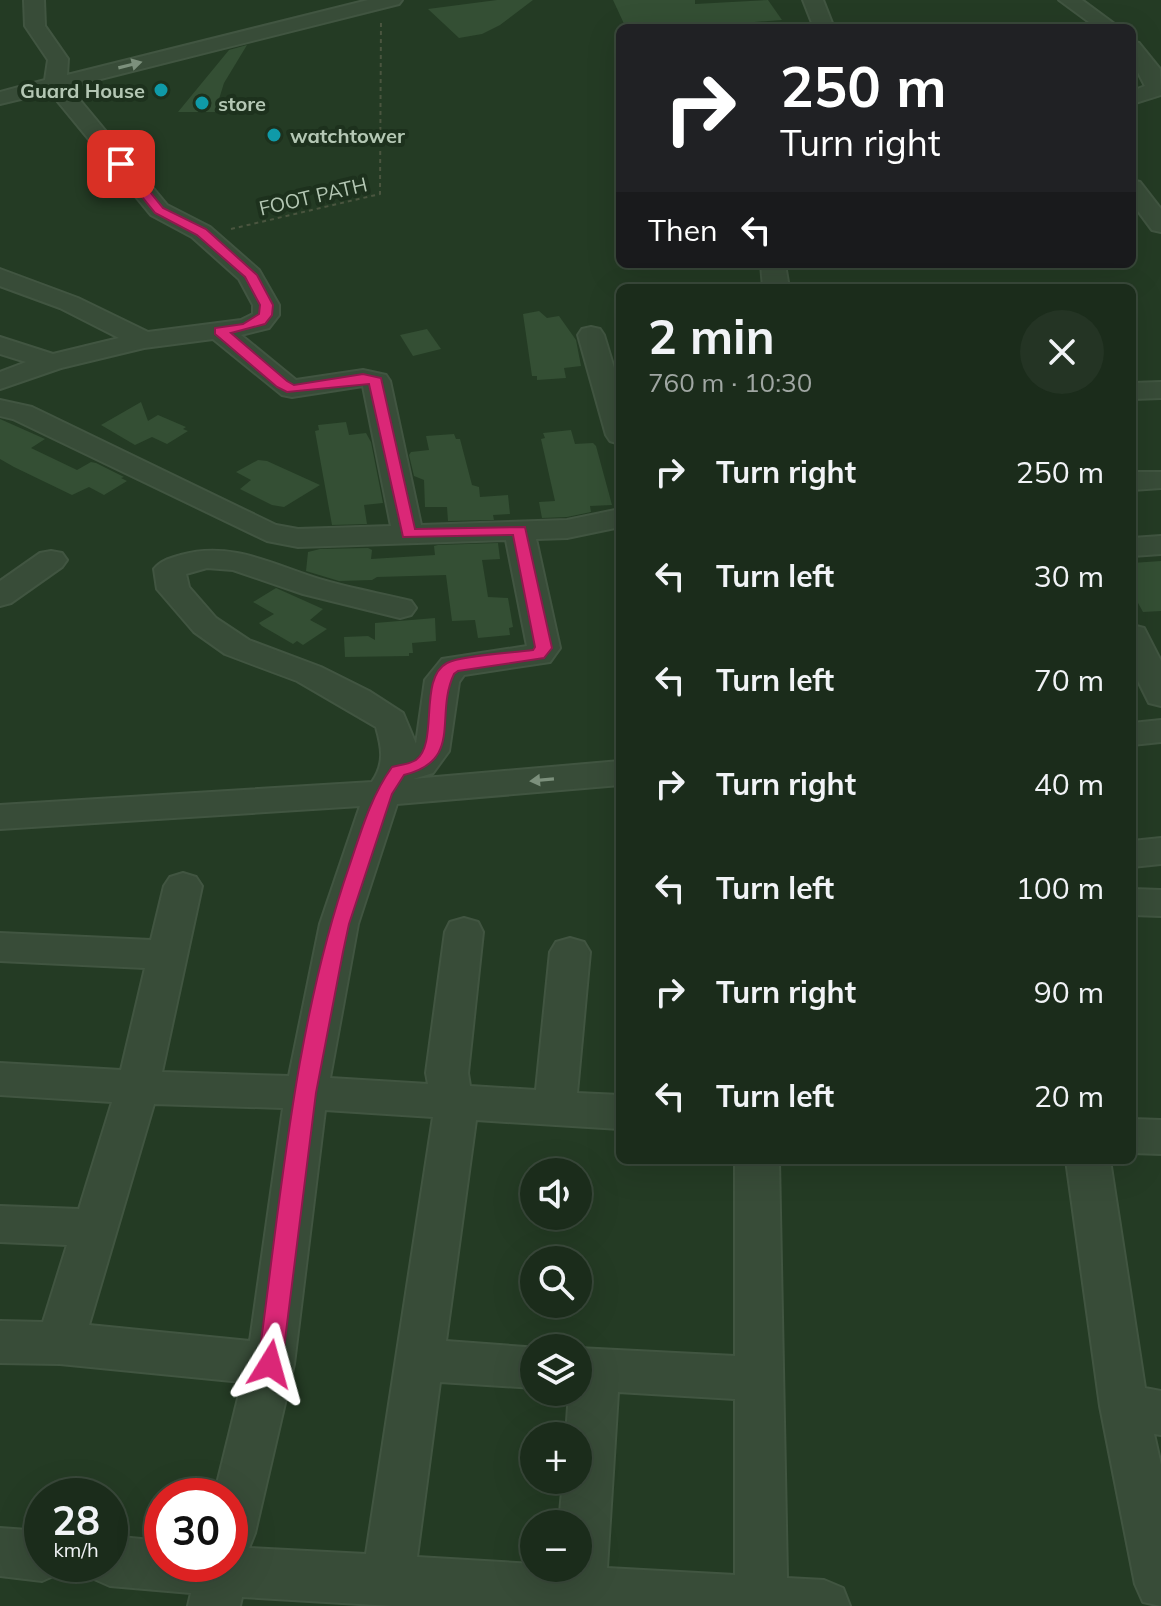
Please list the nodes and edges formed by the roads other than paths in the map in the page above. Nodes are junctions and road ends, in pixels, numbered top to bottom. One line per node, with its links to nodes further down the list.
1 (34, 0): 8 (street)
2 (813, 0): 5 (street)
3 (1069, 0): 6 (street)
4 (387, 1): 10 (street, one-way to 4)
5 (822, 24)
6 (1105, 24)
7 (1136, 52): 11 (street)
8 (66, 57): 9 (street); 10 (street)
9 (29, 66)
10 (55, 84): 12 (street); 16 (street)
11 (1136, 97)
12 (0, 98)
13 (1136, 192): 14 (street)
14 (1161, 225)
15 (0, 277): 18 (street)
16 (220, 331): 18 (street); 28 (street)
17 (591, 335): 25 (street)
18 (144, 340): 20 (street)
19 (0, 345): 20 (street)
20 (52, 362): 21 (street)
21 (0, 381)
22 (1161, 390): 23 (street)
23 (1136, 391)
24 (0, 408): 28 (street)
25 (616, 421)
26 (616, 519): 27 (street)
27 (519, 530): 28 (street); 43 (street)
28 (408, 534)
29 (1161, 545): 30 (street)
30 (1136, 547)
31 (51, 560): 32 (street)
32 (0, 596)
33 (400, 608): 43 (street)
34 (1136, 635): 35 (street)
35 (1161, 635)
36 (1136, 643): 37 (street)
37 (1161, 695)
38 (1161, 731): 39 (street)
39 (1136, 734)
40 (1161, 747): 41 (street)
41 (1136, 749)
42 (616, 773): 43 (street, one-way to 43)
43 (385, 794): 44 (street); 45 (street); 46 (street); 58 (street)
44 (616, 798)
45 (0, 817)
46 (0, 840)
47 (1161, 851): 48 (street)
48 (1136, 854)
49 (183, 886): 55 (street)
50 (1136, 902): 51 (street)
51 (1161, 903)
52 (464, 932): 59 (street)
53 (0, 947): 55 (street)
54 (570, 952): 60 (street)
55 (167, 955): 57 (street)
56 (0, 1079): 57 (street)
57 (138, 1087): 58 (street); 67 (street)
58 (306, 1093): 59 (street); 71 (street)
59 (457, 1101): 60 (street); 70 (street)
60 (555, 1108): 61 (street)
61 (616, 1112)
62 (1136, 1136): 63 (street)
63 (1161, 1137)
64 (757, 1164): 74 (street)
65 (1089, 1164): 76 (street)
66 (0, 1224): 67 (street)
67 (95, 1228): 69 (street)
68 (0, 1342): 69 (street)
69 (60, 1343): 71 (street)
70 (419, 1360): 72 (street); 79 (street)
71 (270, 1364): 77 (street)
72 (520, 1366)
73 (592, 1369): 74 (street)
74 (761, 1379): 83 (street)
75 (585, 1406): 81 (street)
76 (1143, 1409): 80 (street)
77 (243, 1478)
78 (248, 1570): 79 (street)
79 (388, 1580): 81 (street)
80 (1161, 1584)
81 (580, 1592): 82 (street)
82 (632, 1600): 83 (street)
83 (761, 1604): 84 (street)
84 (824, 1606)

